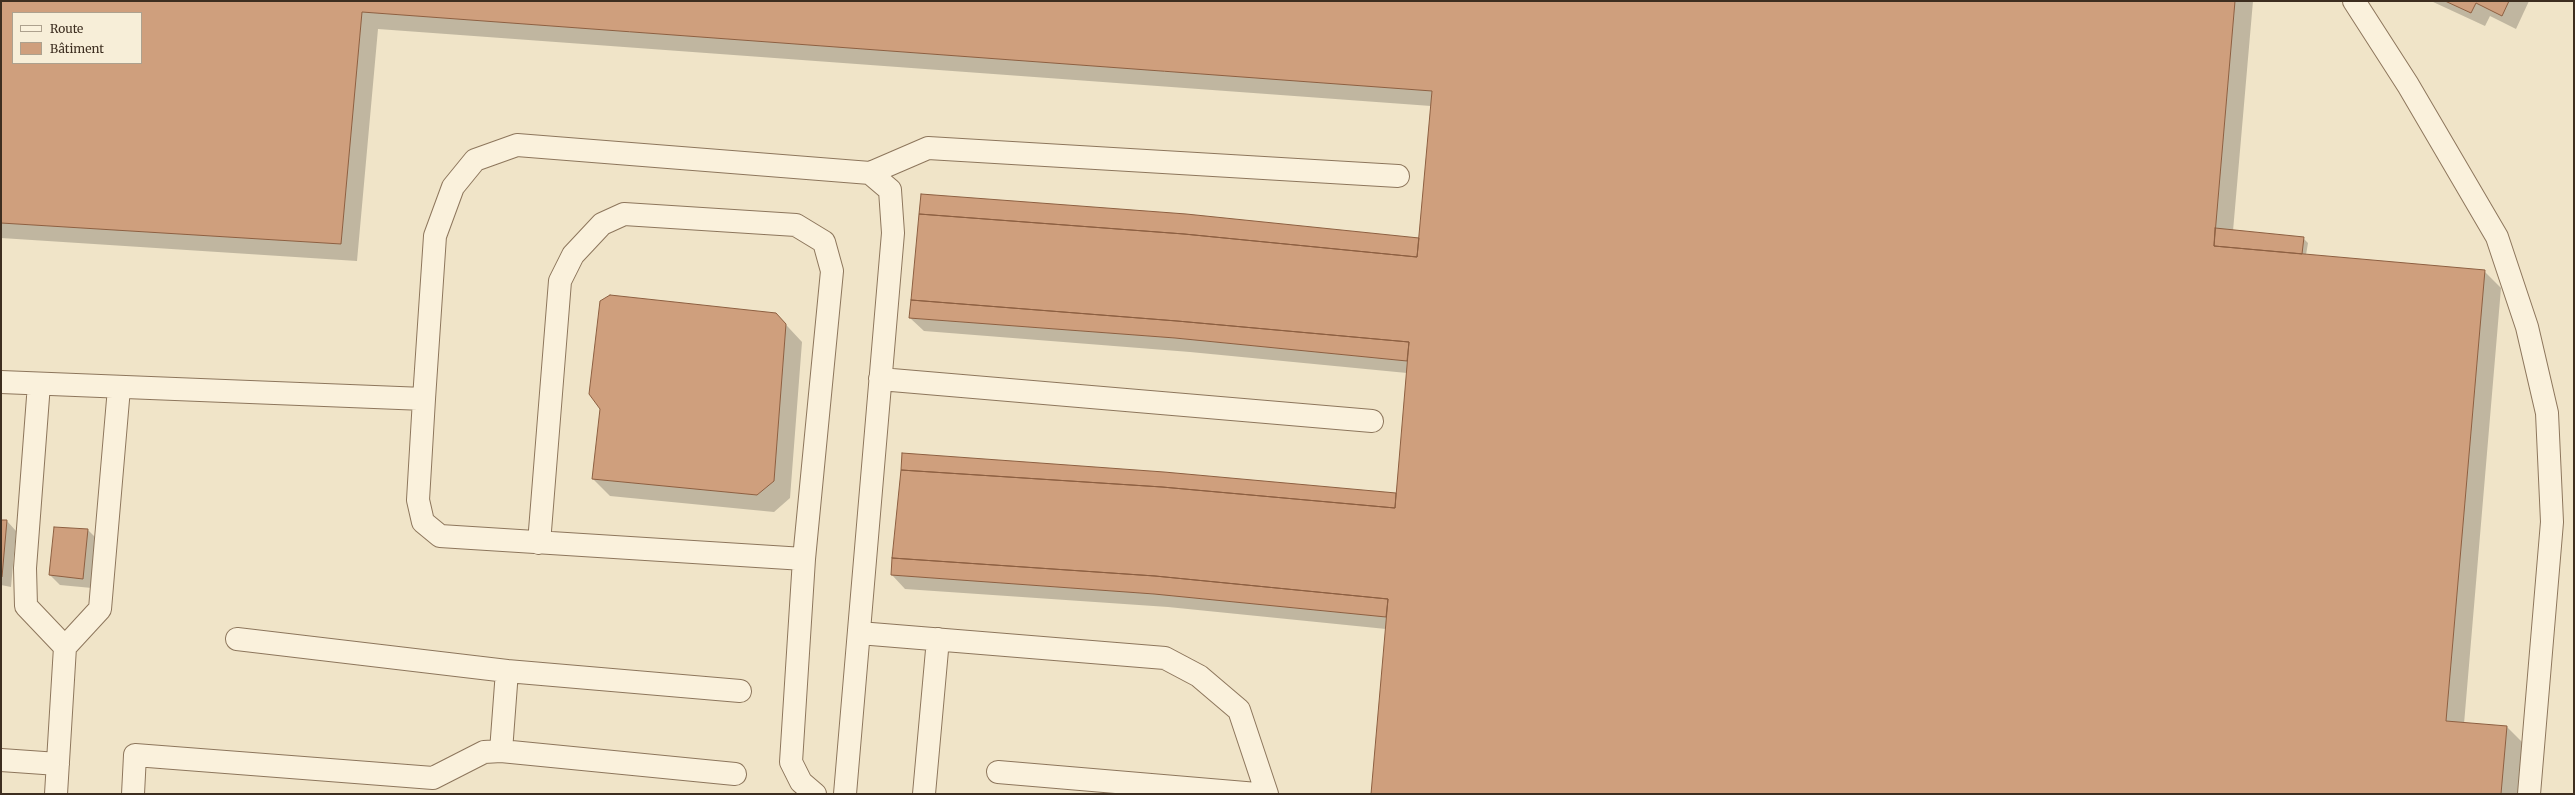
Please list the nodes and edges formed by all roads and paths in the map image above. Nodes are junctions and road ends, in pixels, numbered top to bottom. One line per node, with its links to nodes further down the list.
1 (2354, 1): 31 (lane)
2 (870, 173): 3 (lane); 4 (lane); 8 (lane)
3 (1398, 176)
4 (880, 379): 9 (lane); 12 (lane)
5 (1, 382): 6 (lane)
6 (39, 384): 7 (lane); 15 (lane)
7 (119, 388): 8 (lane); 15 (lane)
8 (424, 399): 10 (lane)
9 (1372, 421)
10 (539, 543): 11 (lane); 11 (lane)
11 (804, 559): 26 (lane)
12 (859, 633): 14 (lane); 27 (lane)
13 (237, 639): 16 (lane)
14 (938, 639): 28 (lane); 30 (lane)
15 (65, 647): 20 (lane)
16 (507, 671): 17 (lane); 18 (lane)
17 (740, 691)
18 (501, 751): 22 (lane); 23 (lane)
19 (1, 760): 20 (lane)
20 (58, 764): 24 (lane)
21 (998, 772): 29 (lane)
22 (736, 774)
23 (432, 786): 25 (lane)
24 (56, 794)
25 (133, 794)
26 (815, 794)
27 (845, 794)
28 (924, 794)
29 (1256, 794)
30 (1267, 794)
31 (2529, 794)

